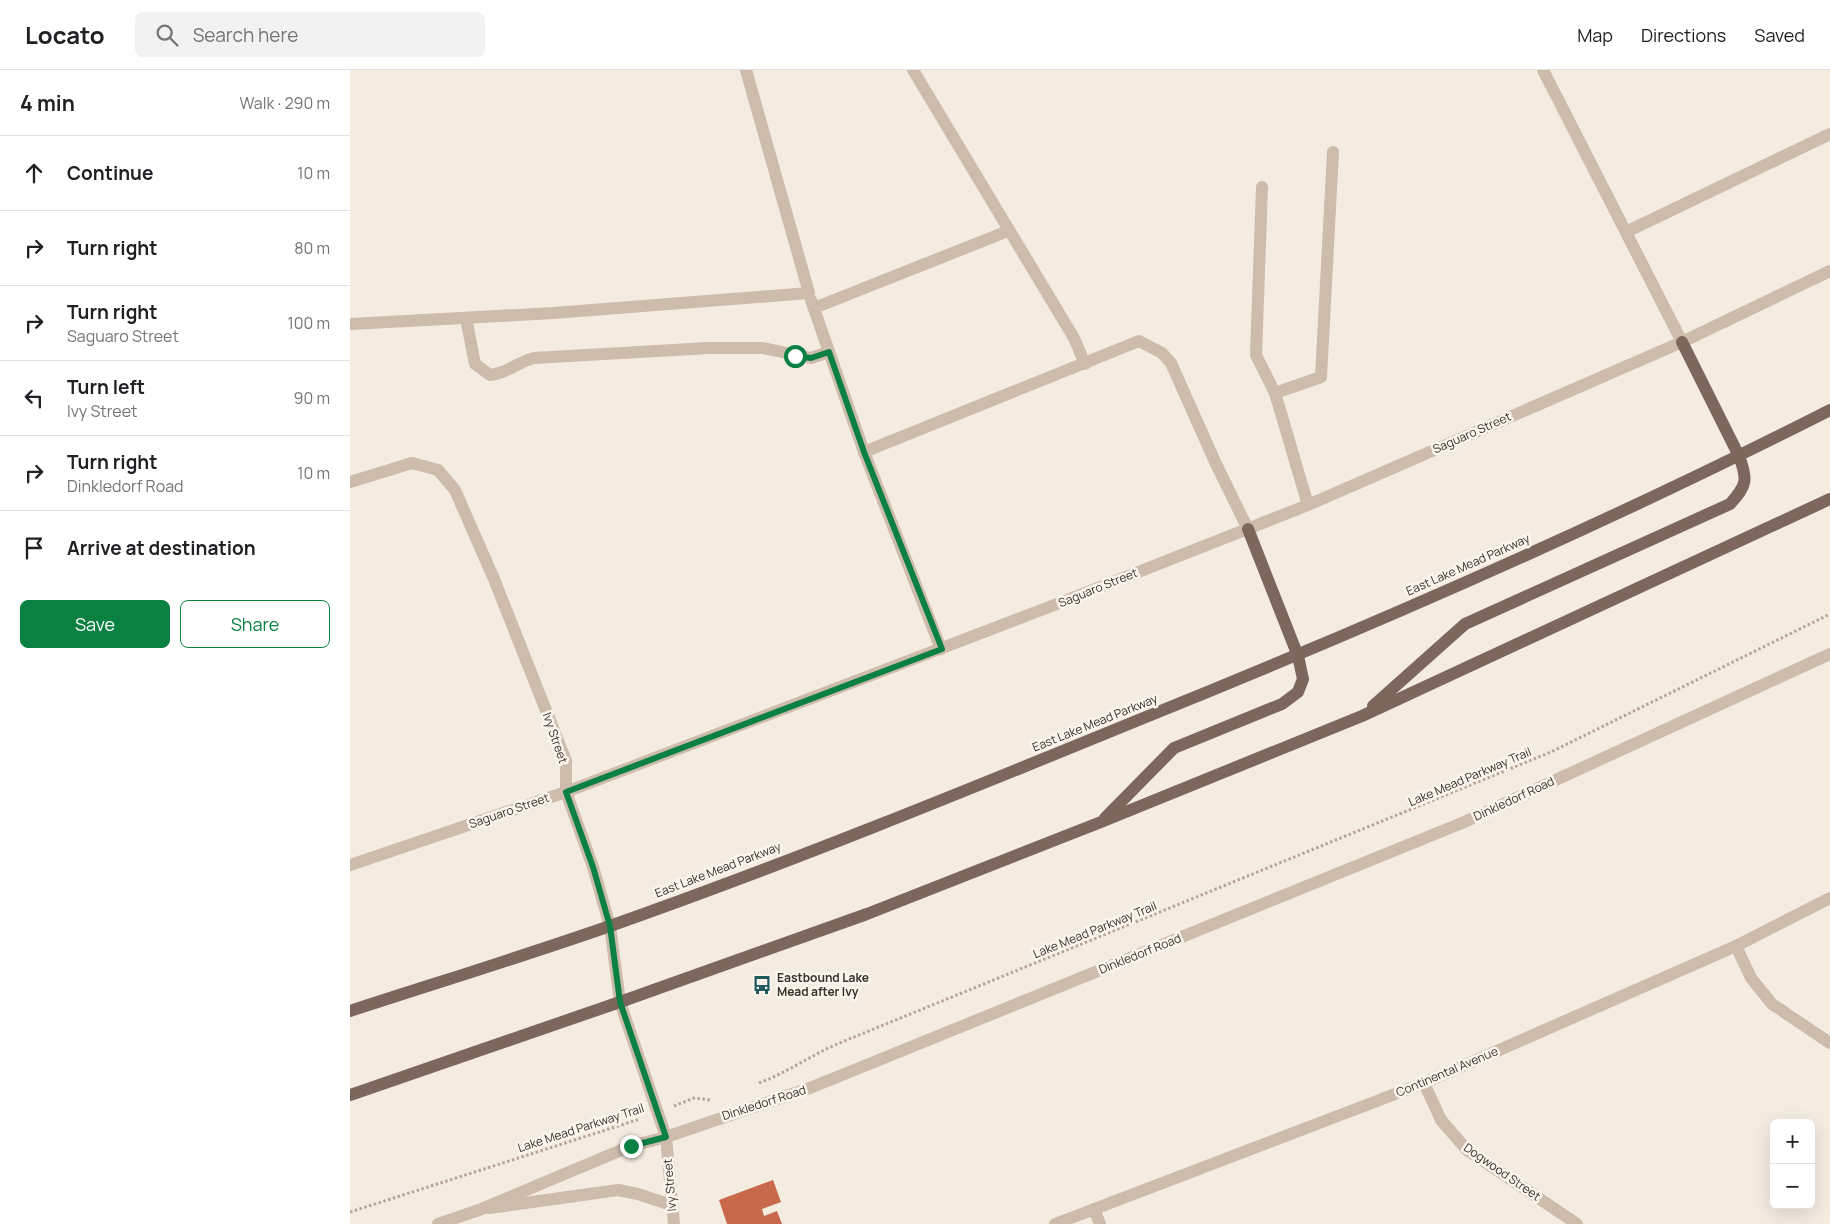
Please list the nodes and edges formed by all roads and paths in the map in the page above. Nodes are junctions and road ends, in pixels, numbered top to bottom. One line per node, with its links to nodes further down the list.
1 (746, 70): 10 (street)
2 (913, 70): 7 (street)
3 (1544, 70): 8 (street)
4 (1830, 134): 8 (street)
5 (1333, 152): 17 (street)
6 (1262, 187): 17 (street)
7 (1008, 231): 11 (street); 16 (street)
8 (1626, 232): 14 (street)
9 (1830, 271): 14 (street, Saguaro Street)
10 (809, 293): 11 (street); 12 (street)
11 (814, 308): 15 (street)
12 (466, 318): 13 (street); 15 (street)
13 (350, 324)
14 (1682, 342): 20 (main road); 23 (street, Saguaro Street)
15 (829, 352): 19 (street)
16 (1085, 364): 19 (street); 24 (street)
17 (1275, 393): 23 (street)
18 (1830, 410): 20 (main road, East Lake Mead Parkway)
19 (864, 452): 26 (street)
20 (1739, 456): 28 (main road, East Lake Mead Parkway); 29 (main road)
21 (350, 482): 30 (street, Ivy Street)
22 (1830, 499): 29 (main road)
23 (1308, 504): 24 (street, Saguaro Street)
24 (1248, 529): 26 (street, Saguaro Street); 28 (main road)
25 (1830, 614): 40 (path, Lake Mead Parkway Trail)
26 (942, 649): 30 (street, Saguaro Street)
27 (1830, 654): 44 (street, Dinkledorf Road)
28 (1298, 656): 31 (main road); 34 (main road, East Lake Mead Parkway)
29 (1362, 716): 31 (main road)
30 (566, 792): 32 (street, Saguaro Street); 34 (street, Ivy Street)
31 (1101, 822): 36 (main road)
32 (350, 865)
33 (1830, 898): 35 (street, Continental Avenue)
34 (610, 926): 36 (street, Ivy Street); 37 (main road, East Lake Mead Parkway)
35 (1736, 946): 38 (street); 39 (street, Continental Avenue)
36 (620, 1002): 41 (main road); 43 (street, Ivy Street)
37 (350, 1011)
38 (1830, 1043)
39 (1424, 1082): 46 (street, Continental Avenue); 53 (street, Dogwood Street)
40 (758, 1083)
41 (350, 1095)
42 (715, 1099): 43 (path, Lake Mead Parkway Trail)
43 (657, 1112): 44 (street, Ivy Street); 48 (path, Lake Mead Parkway Trail)
44 (666, 1137): 45 (street, Ivy Street); 47 (street, Dinkledorf Road)
45 (671, 1205): 47 (street); 50 (street, Ivy Street)
46 (1094, 1209): 51 (street, Continental Avenue); 52 (street)
47 (479, 1210): 49 (street, Dinkledorf Road)
48 (350, 1212)
49 (438, 1224)
50 (674, 1224)
51 (1055, 1224)
52 (1100, 1224)
53 (1578, 1224)

